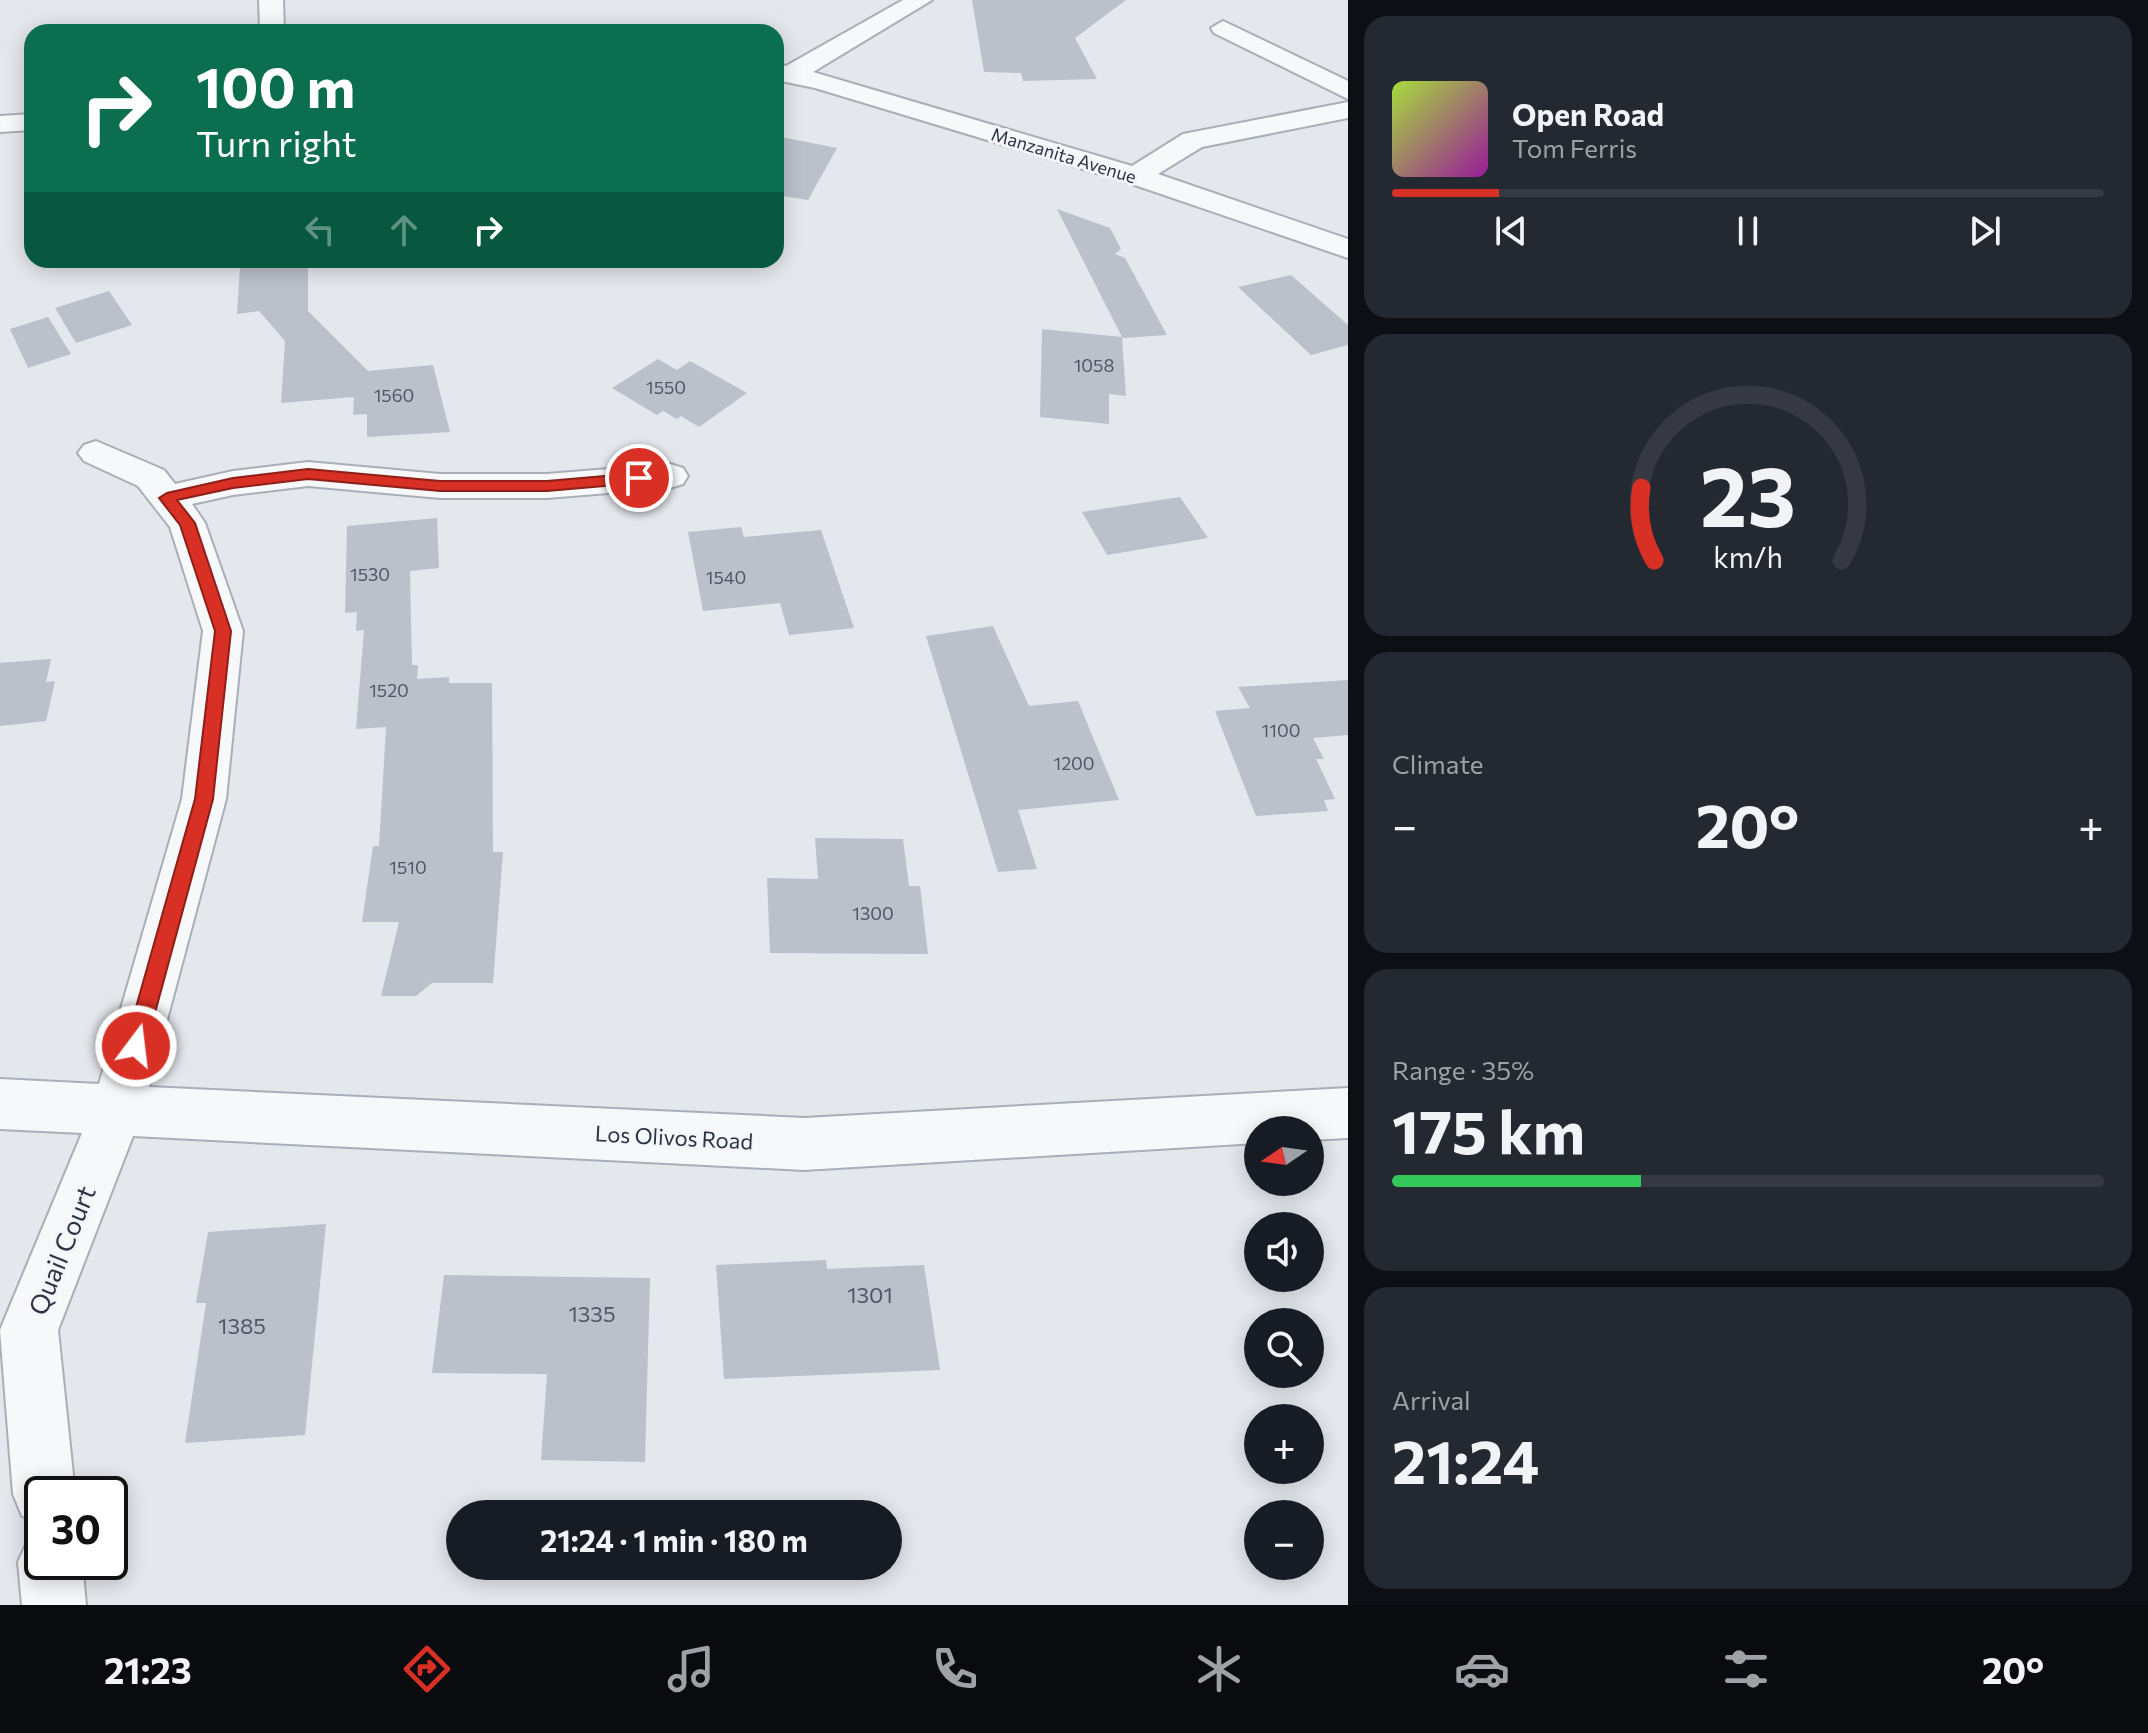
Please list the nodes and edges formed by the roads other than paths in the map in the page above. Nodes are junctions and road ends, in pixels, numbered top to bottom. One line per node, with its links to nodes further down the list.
1 (271, 0): 3 (street)
2 (920, 0): 5 (street)
3 (272, 24)
4 (1223, 28): 6 (street)
5 (784, 73): 10 (street, Manzanita Avenue)
6 (1348, 91)
7 (1348, 110): 10 (street)
8 (24, 122): 9 (street)
9 (0, 124)
10 (1136, 176): 11 (street, Manzanita Avenue)
11 (1348, 249)
12 (96, 453): 14 (street, Quail Court)
13 (670, 476): 14 (street)
14 (167, 498): 16 (street, Quail Court)
15 (0, 1104): 16 (street, Los Olivos Road)
16 (118, 1107): 17 (street, Los Olivos Road); 18 (street, Quail Court)
17 (1348, 1113)
18 (42, 1476)
19 (52, 1580): 20 (street)
20 (54, 1605)

